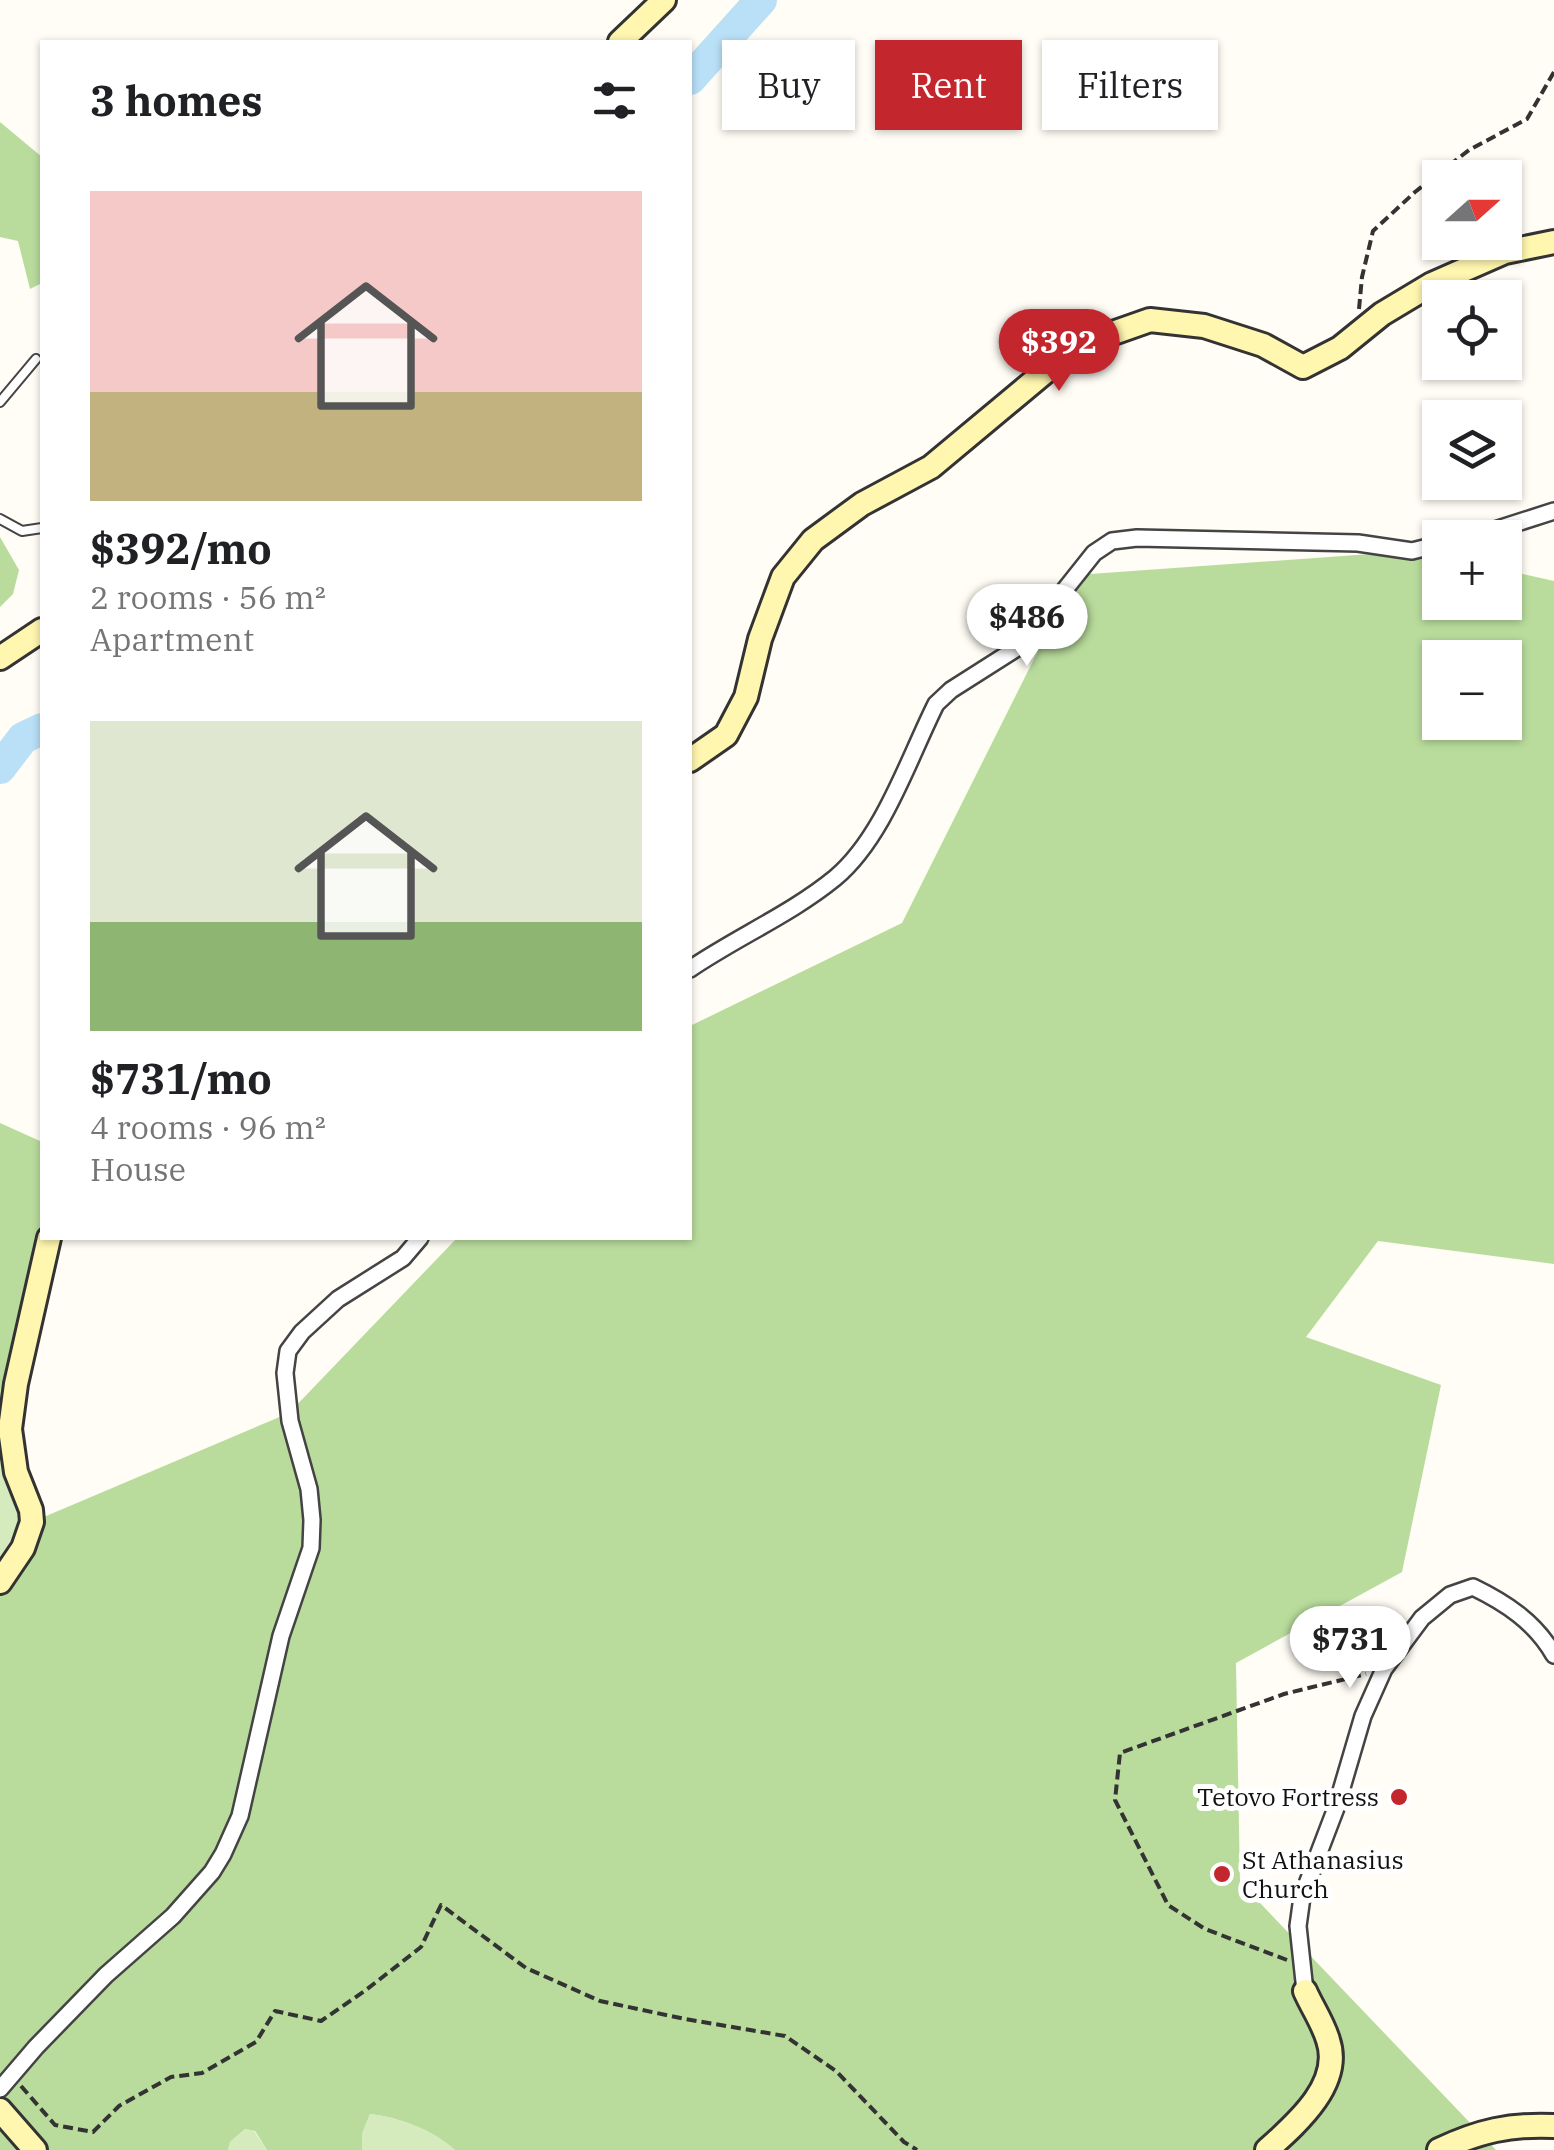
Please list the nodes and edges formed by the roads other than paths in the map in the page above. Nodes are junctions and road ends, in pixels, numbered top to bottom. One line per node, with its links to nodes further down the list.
1 (664, 0): 2 (street)
2 (622, 40)
3 (1554, 242): 13 (street)
4 (36, 360): 5 (lane)
5 (0, 402)
6 (1554, 511): 8 (street)
7 (0, 518): 9 (lane)
8 (1522, 521)
9 (40, 528)
10 (1422, 548): 14 (street)
11 (40, 631): 12 (street)
12 (0, 658)
13 (692, 759)
14 (692, 968)
15 (48, 1240): 17 (street)
16 (418, 1240): 20 (street)
17 (0, 1582)
18 (1554, 1655): 19 (street)
19 (1305, 1991): 24 (street)
20 (0, 2089)
21 (0, 2110): 23 (street)
22 (1554, 2126): 25 (street)
23 (35, 2150)
24 (1267, 2150)
25 (1439, 2150)

